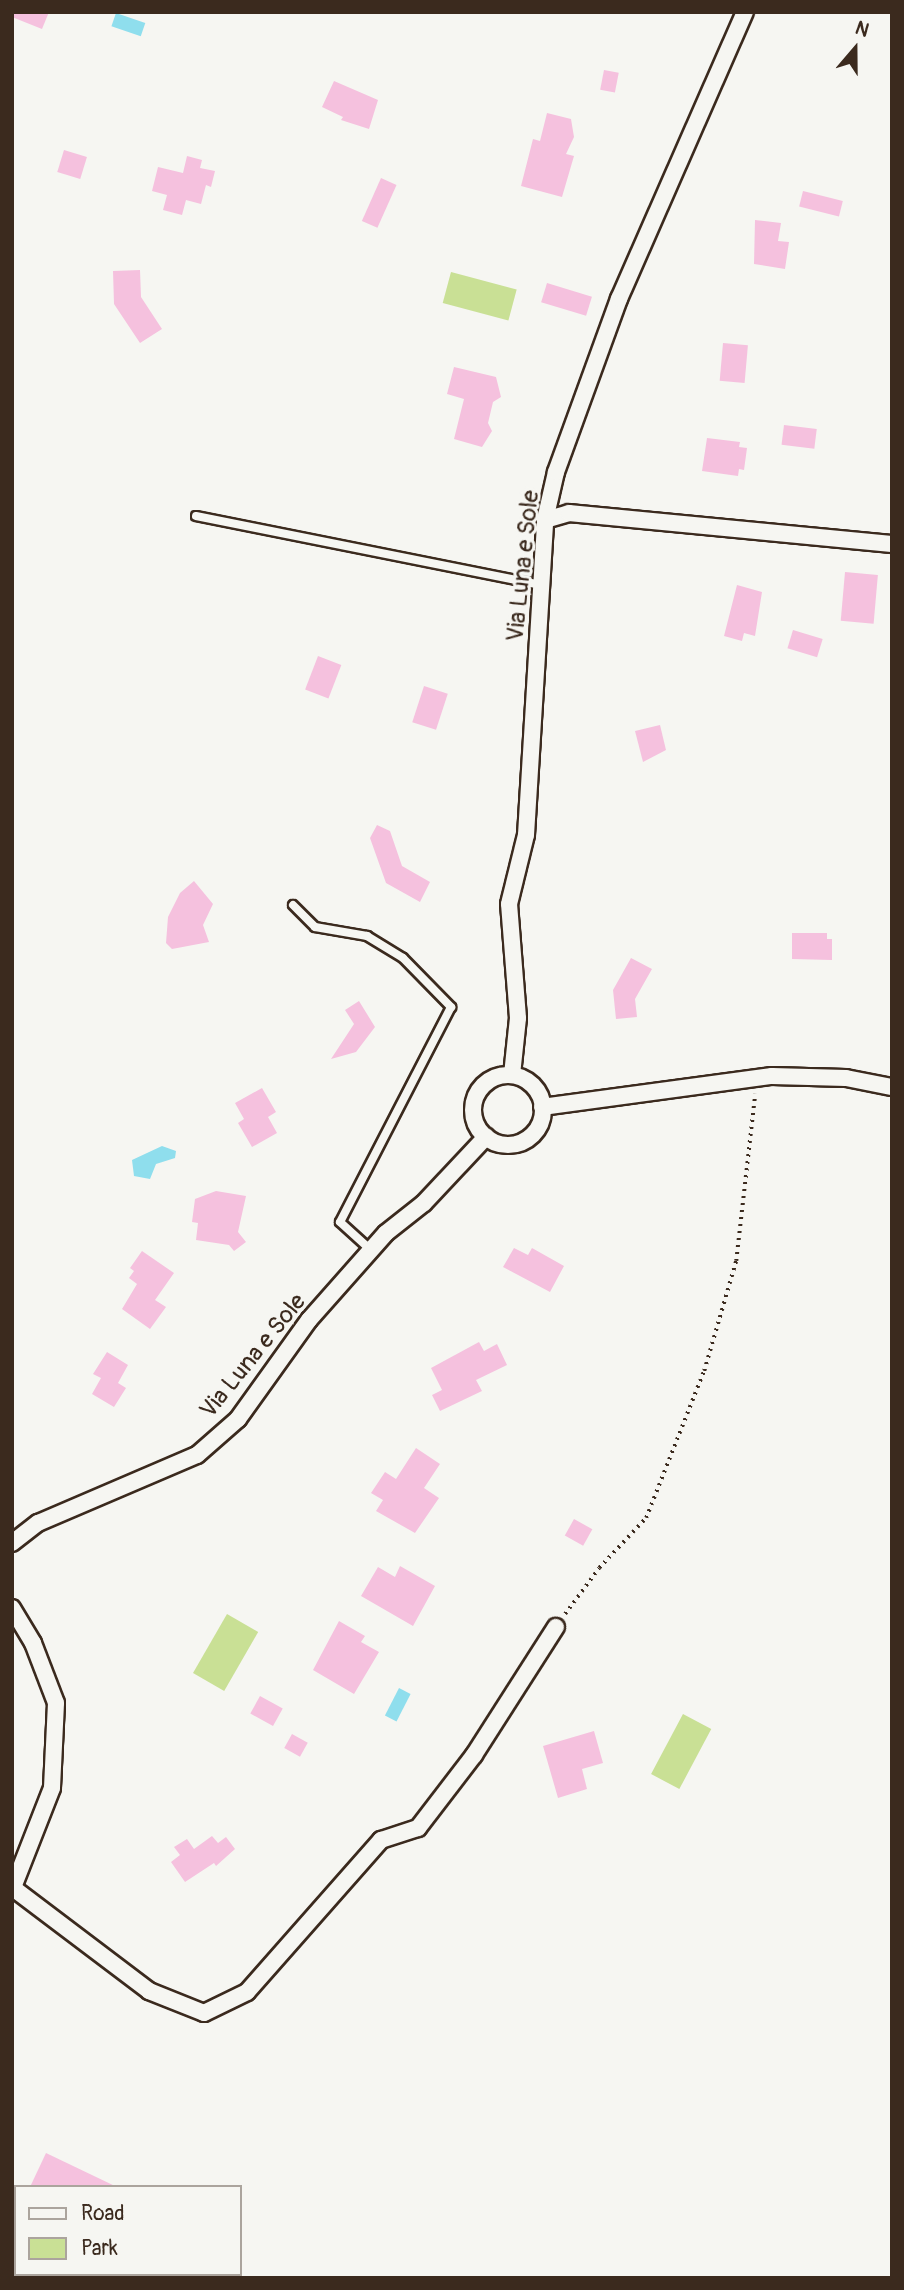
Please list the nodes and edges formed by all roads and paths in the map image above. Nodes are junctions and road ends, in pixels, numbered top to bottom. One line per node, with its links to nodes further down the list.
1 (745, 12): 3 (street, Via Luna e Sole)
2 (196, 516): 5 (lane)
3 (545, 520): 4 (street); 5 (street, Via Luna e Sole)
4 (892, 544)
5 (541, 585): 7 (street, Via Luna e Sole)
6 (293, 905): 12 (lane)
7 (512, 1075): 10 (street); 11 (street)
8 (758, 1078): 9 (street); 10 (street); 15 (path)
9 (892, 1087)
10 (542, 1107): 11 (street)
11 (486, 1138): 12 (street, Via Luna e Sole)
12 (371, 1250): 13 (street, Via Luna e Sole)
13 (12, 1542)
14 (12, 1608): 16 (street)
15 (556, 1627): 16 (street)
16 (13, 1889)

